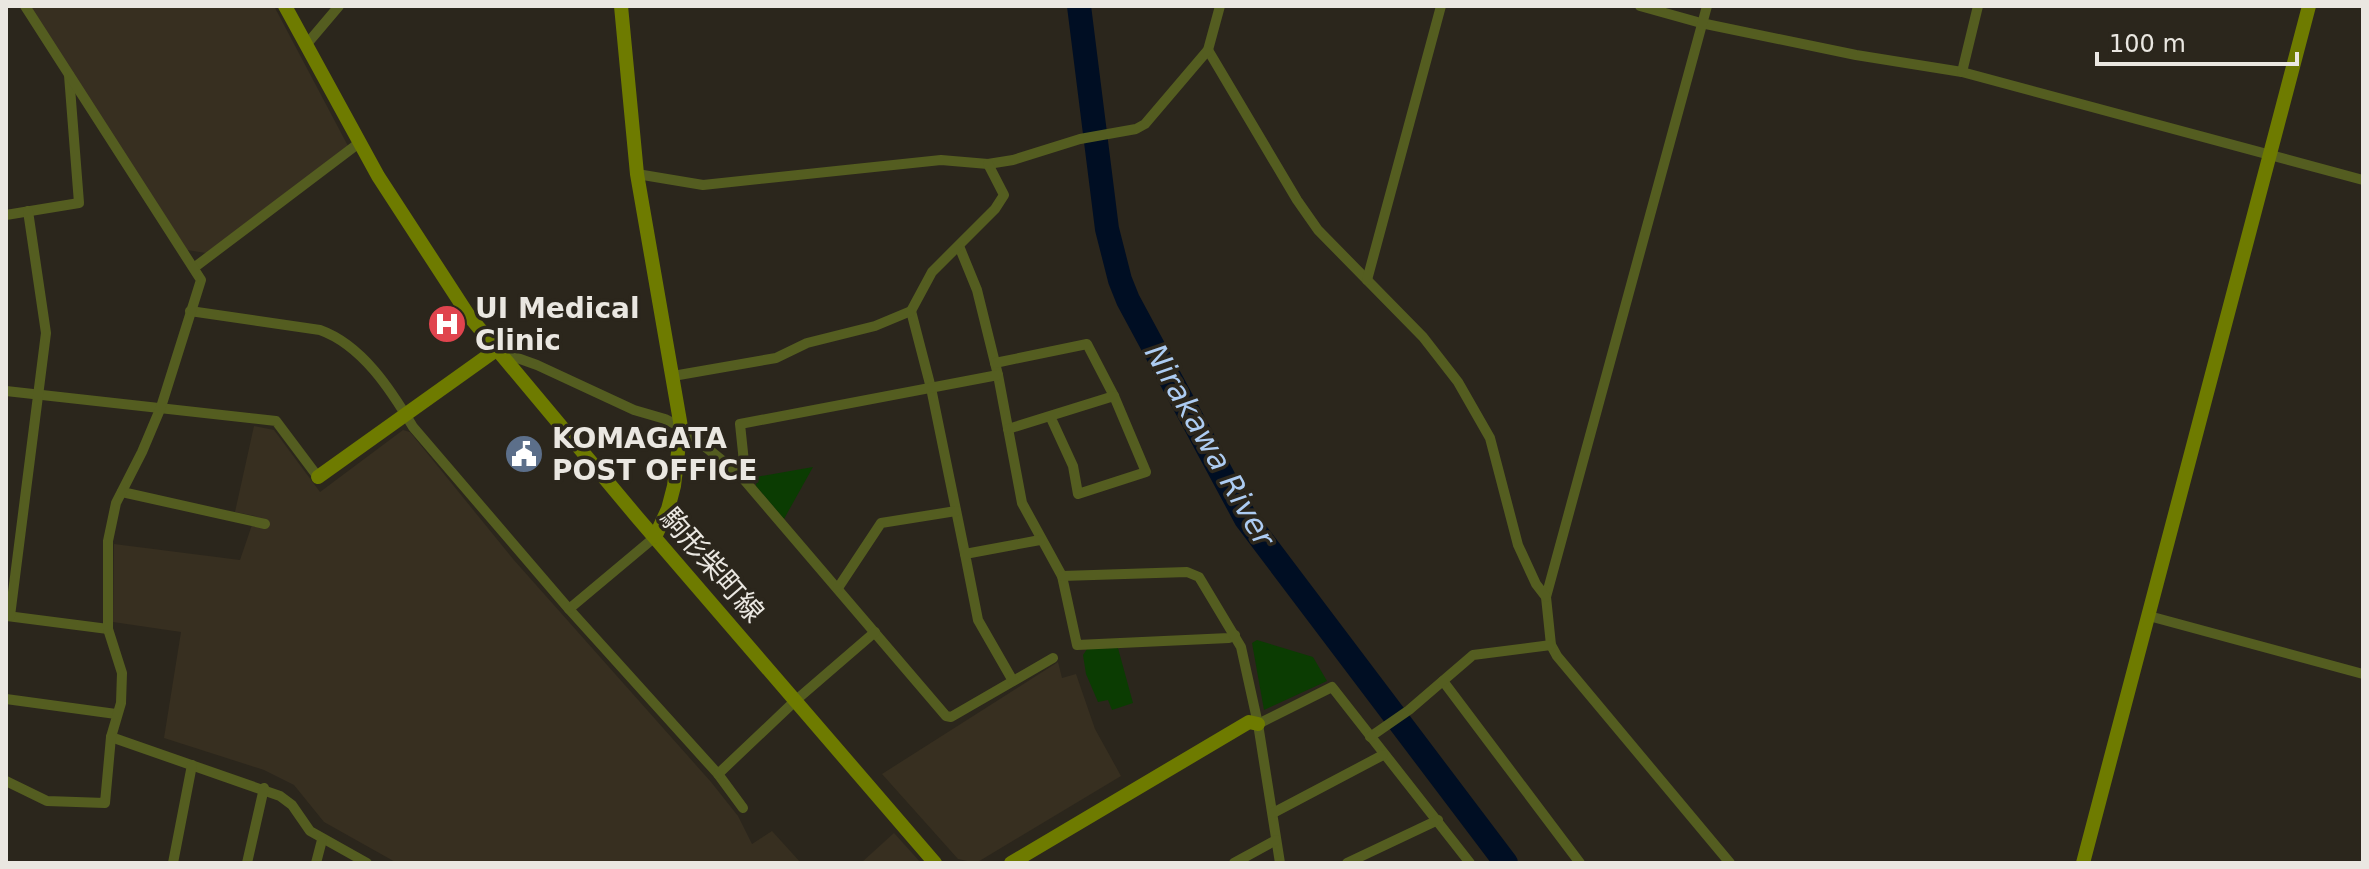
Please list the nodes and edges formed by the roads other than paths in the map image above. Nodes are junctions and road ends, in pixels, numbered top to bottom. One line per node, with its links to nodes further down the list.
1 (25, 6): 15 (street)
2 (285, 6): 12 (street, 駒形柴町線)
3 (339, 6): 12 (street)
4 (621, 6): 19 (street)
5 (1220, 6): 13 (street)
6 (1441, 6): 25 (street)
7 (1640, 6): 11 (street)
8 (1707, 6): 11 (street)
9 (1978, 6): 14 (street)
10 (2309, 6): 17 (street)
11 (1701, 23): 14 (street); 50 (street)
12 (306, 45): 16 (street, 駒形柴町線)
13 (1208, 50): 18 (street); 25 (street)
14 (1962, 72): 17 (street)
15 (69, 74): 21 (street); 24 (street)
16 (359, 143): 24 (street); 28 (street, 駒形柴町線)
17 (2270, 155): 20 (street); 53 (street)
18 (988, 164): 19 (street); 23 (street)
19 (637, 174): 30 (street)
20 (2363, 180)
21 (28, 211): 22 (street); 33 (street)
22 (6, 215)
23 (959, 246): 27 (street); 29 (street)
24 (195, 267): 26 (street)
25 (1367, 280): 50 (street)
26 (190, 311): 35 (street); 36 (street)
27 (911, 311): 30 (street); 31 (street)
28 (496, 350): 36 (street); 38 (street); 45 (street, 駒形柴町線)
29 (997, 369): 31 (street); 34 (street); 39 (street)
30 (673, 376): 38 (street)
31 (931, 388): 40 (street); 43 (street)
32 (6, 391): 33 (street)
33 (39, 396): 35 (street); 52 (street)
34 (1114, 396): 37 (street); 37 (street)
35 (161, 407): 41 (street); 42 (street)
36 (406, 415): 41 (street); 51 (street)
37 (1050, 416): 39 (street)
38 (681, 427): 40 (street); 45 (street)
39 (1008, 429): 46 (street)
40 (740, 475): 49 (street)
41 (318, 477)
42 (122, 492): 44 (street); 54 (street)
43 (956, 511): 47 (street); 49 (street)
44 (265, 524)
45 (655, 537): 51 (street); 63 (street, 駒形柴町線)
46 (1040, 540): 47 (street); 48 (street)
47 (965, 554): 60 (street)
48 (1062, 576): 56 (street); 56 (street)
49 (838, 588): 55 (street)
50 (1546, 597): 57 (street)
51 (569, 609): 70 (street)
52 (8, 616): 54 (street)
53 (2149, 616): 59 (street); 90 (street)
54 (108, 629): 64 (street)
55 (875, 632): 60 (street); 63 (street)
56 (1235, 635): 65 (street)
57 (1551, 645): 61 (street); 89 (street)
58 (1053, 658): 60 (street)
59 (2363, 674)
60 (1013, 681)
61 (1443, 681): 67 (street); 88 (street)
62 (6, 699): 64 (street)
63 (795, 701): 70 (street); 82 (street, 駒形柴町線)
64 (116, 714): 66 (street)
65 (1258, 724): 67 (street); 74 (street); 83 (street)
66 (111, 737): 69 (street); 71 (street)
67 (1370, 737): 68 (street)
68 (1383, 755): 74 (street); 75 (street)
69 (192, 765): 72 (street); 78 (street)
70 (718, 774): 73 (street)
71 (6, 781)
72 (264, 788): 76 (street); 79 (street)
73 (743, 808)
74 (1273, 813): 77 (street)
75 (1438, 820): 86 (street); 87 (street)
76 (322, 840): 80 (street); 81 (street)
77 (1276, 840): 84 (street); 85 (street)
78 (173, 863)
79 (247, 863)
80 (316, 863)
81 (367, 863)
82 (935, 863)
83 (1011, 863)
84 (1234, 863)
85 (1280, 863)
86 (1347, 863)
87 (1470, 863)
88 (1580, 863)
89 (1730, 863)
90 (2083, 863)

